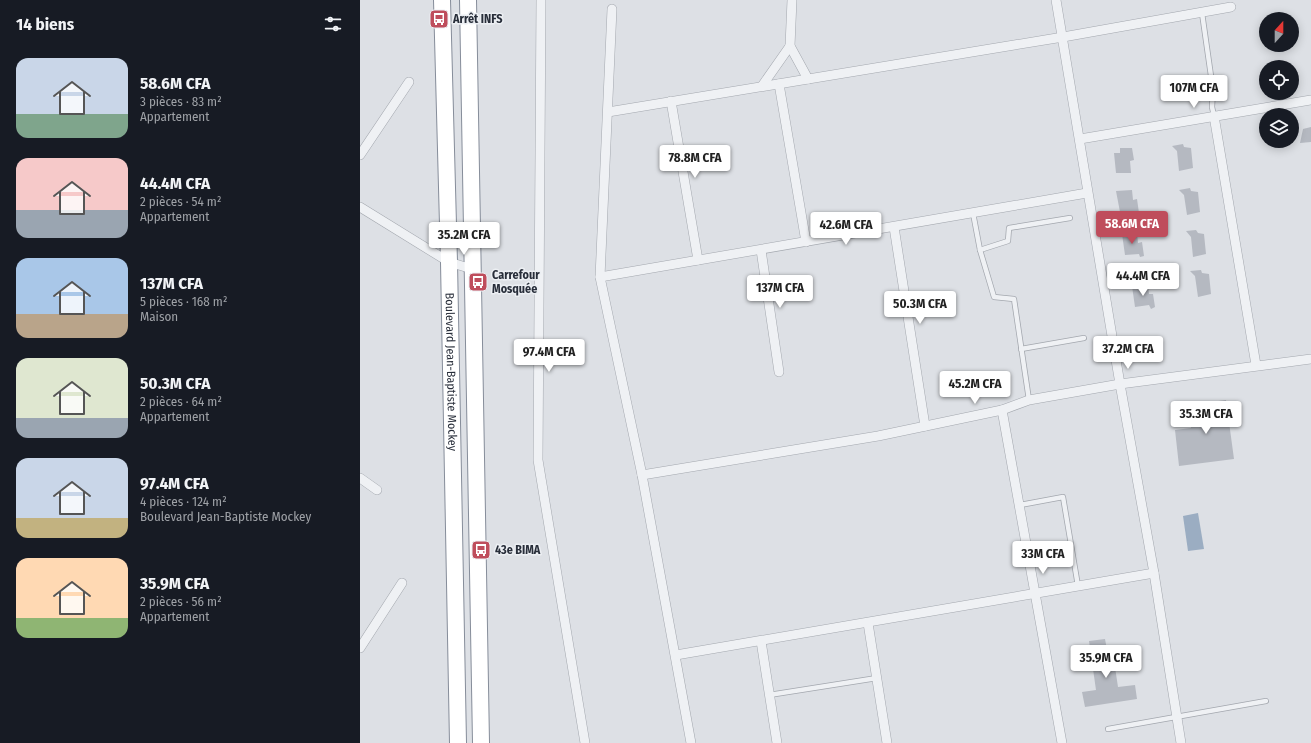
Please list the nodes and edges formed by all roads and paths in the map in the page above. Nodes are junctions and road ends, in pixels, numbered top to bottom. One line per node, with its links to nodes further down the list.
1 (442, 0): 30 (highway, Boulevard Jean-Baptiste Mockey)
2 (468, 0): 31 (highway, Boulevard Jean-Baptiste Mockey)
3 (541, 0): 61 (street)
4 (792, 0): 10 (street)
5 (1056, 0): 9 (street)
6 (1230, 3): 8 (street)
7 (612, 9): 17 (street)
8 (1202, 13): 9 (street); 18 (lane)
9 (1063, 37): 11 (street); 19 (street)
10 (790, 46): 11 (street); 14 (street)
11 (808, 79): 13 (street)
12 (409, 82): 20 (street)
13 (779, 84): 14 (street); 26 (street)
14 (762, 86): 16 (street)
15 (1311, 100): 18 (street)
16 (671, 101): 17 (street); 29 (street)
17 (608, 112): 32 (street)
18 (1214, 116): 19 (street); 36 (street)
19 (1080, 139): 21 (street)
20 (360, 155)
21 (1087, 193): 23 (street); 38 (street)
22 (360, 206): 30 (street)
23 (973, 213): 25 (street); 28 (lane)
24 (1070, 218): 28 (lane)
25 (894, 227): 26 (street); 41 (street)
26 (806, 242): 27 (street)
27 (761, 250): 29 (street); 37 (street)
28 (980, 250): 34 (lane)
29 (698, 260): 32 (street)
30 (450, 262): 31 (street); 59 (highway, Boulevard Jean-Baptiste Mockey)
31 (472, 269): 60 (highway, Boulevard Jean-Baptiste Mockey)
32 (600, 277): 42 (street)
33 (1084, 338): 34 (lane)
34 (1021, 349): 39 (lane)
35 (1311, 359): 36 (street)
36 (1256, 365): 38 (street)
37 (779, 372)
38 (1120, 384): 39 (street); 46 (street)
39 (1029, 400): 40 (street)
40 (1002, 410): 41 (street); 45 (street)
41 (925, 426): 42 (street)
42 (642, 475): 53 (street)
43 (360, 478): 44 (street)
44 (377, 490)
45 (1020, 505): 48 (lane); 49 (street)
46 (1154, 573): 48 (street); 57 (street)
47 (402, 583): 52 (street)
48 (1078, 586): 49 (street)
49 (1036, 594): 50 (street); 65 (street)
50 (868, 623): 51 (street); 54 (street)
51 (761, 641): 53 (street); 55 (street)
52 (360, 648)
53 (676, 655): 62 (street)
54 (877, 678): 55 (lane); 64 (street)
55 (769, 695): 63 (street)
56 (1266, 701): 57 (lane)
57 (1177, 717): 58 (lane); 66 (street)
58 (1108, 729)
59 (458, 743)
60 (481, 743)
61 (585, 743)
62 (691, 743)
63 (777, 743)
64 (887, 743)
65 (1062, 743)
66 (1181, 743)

